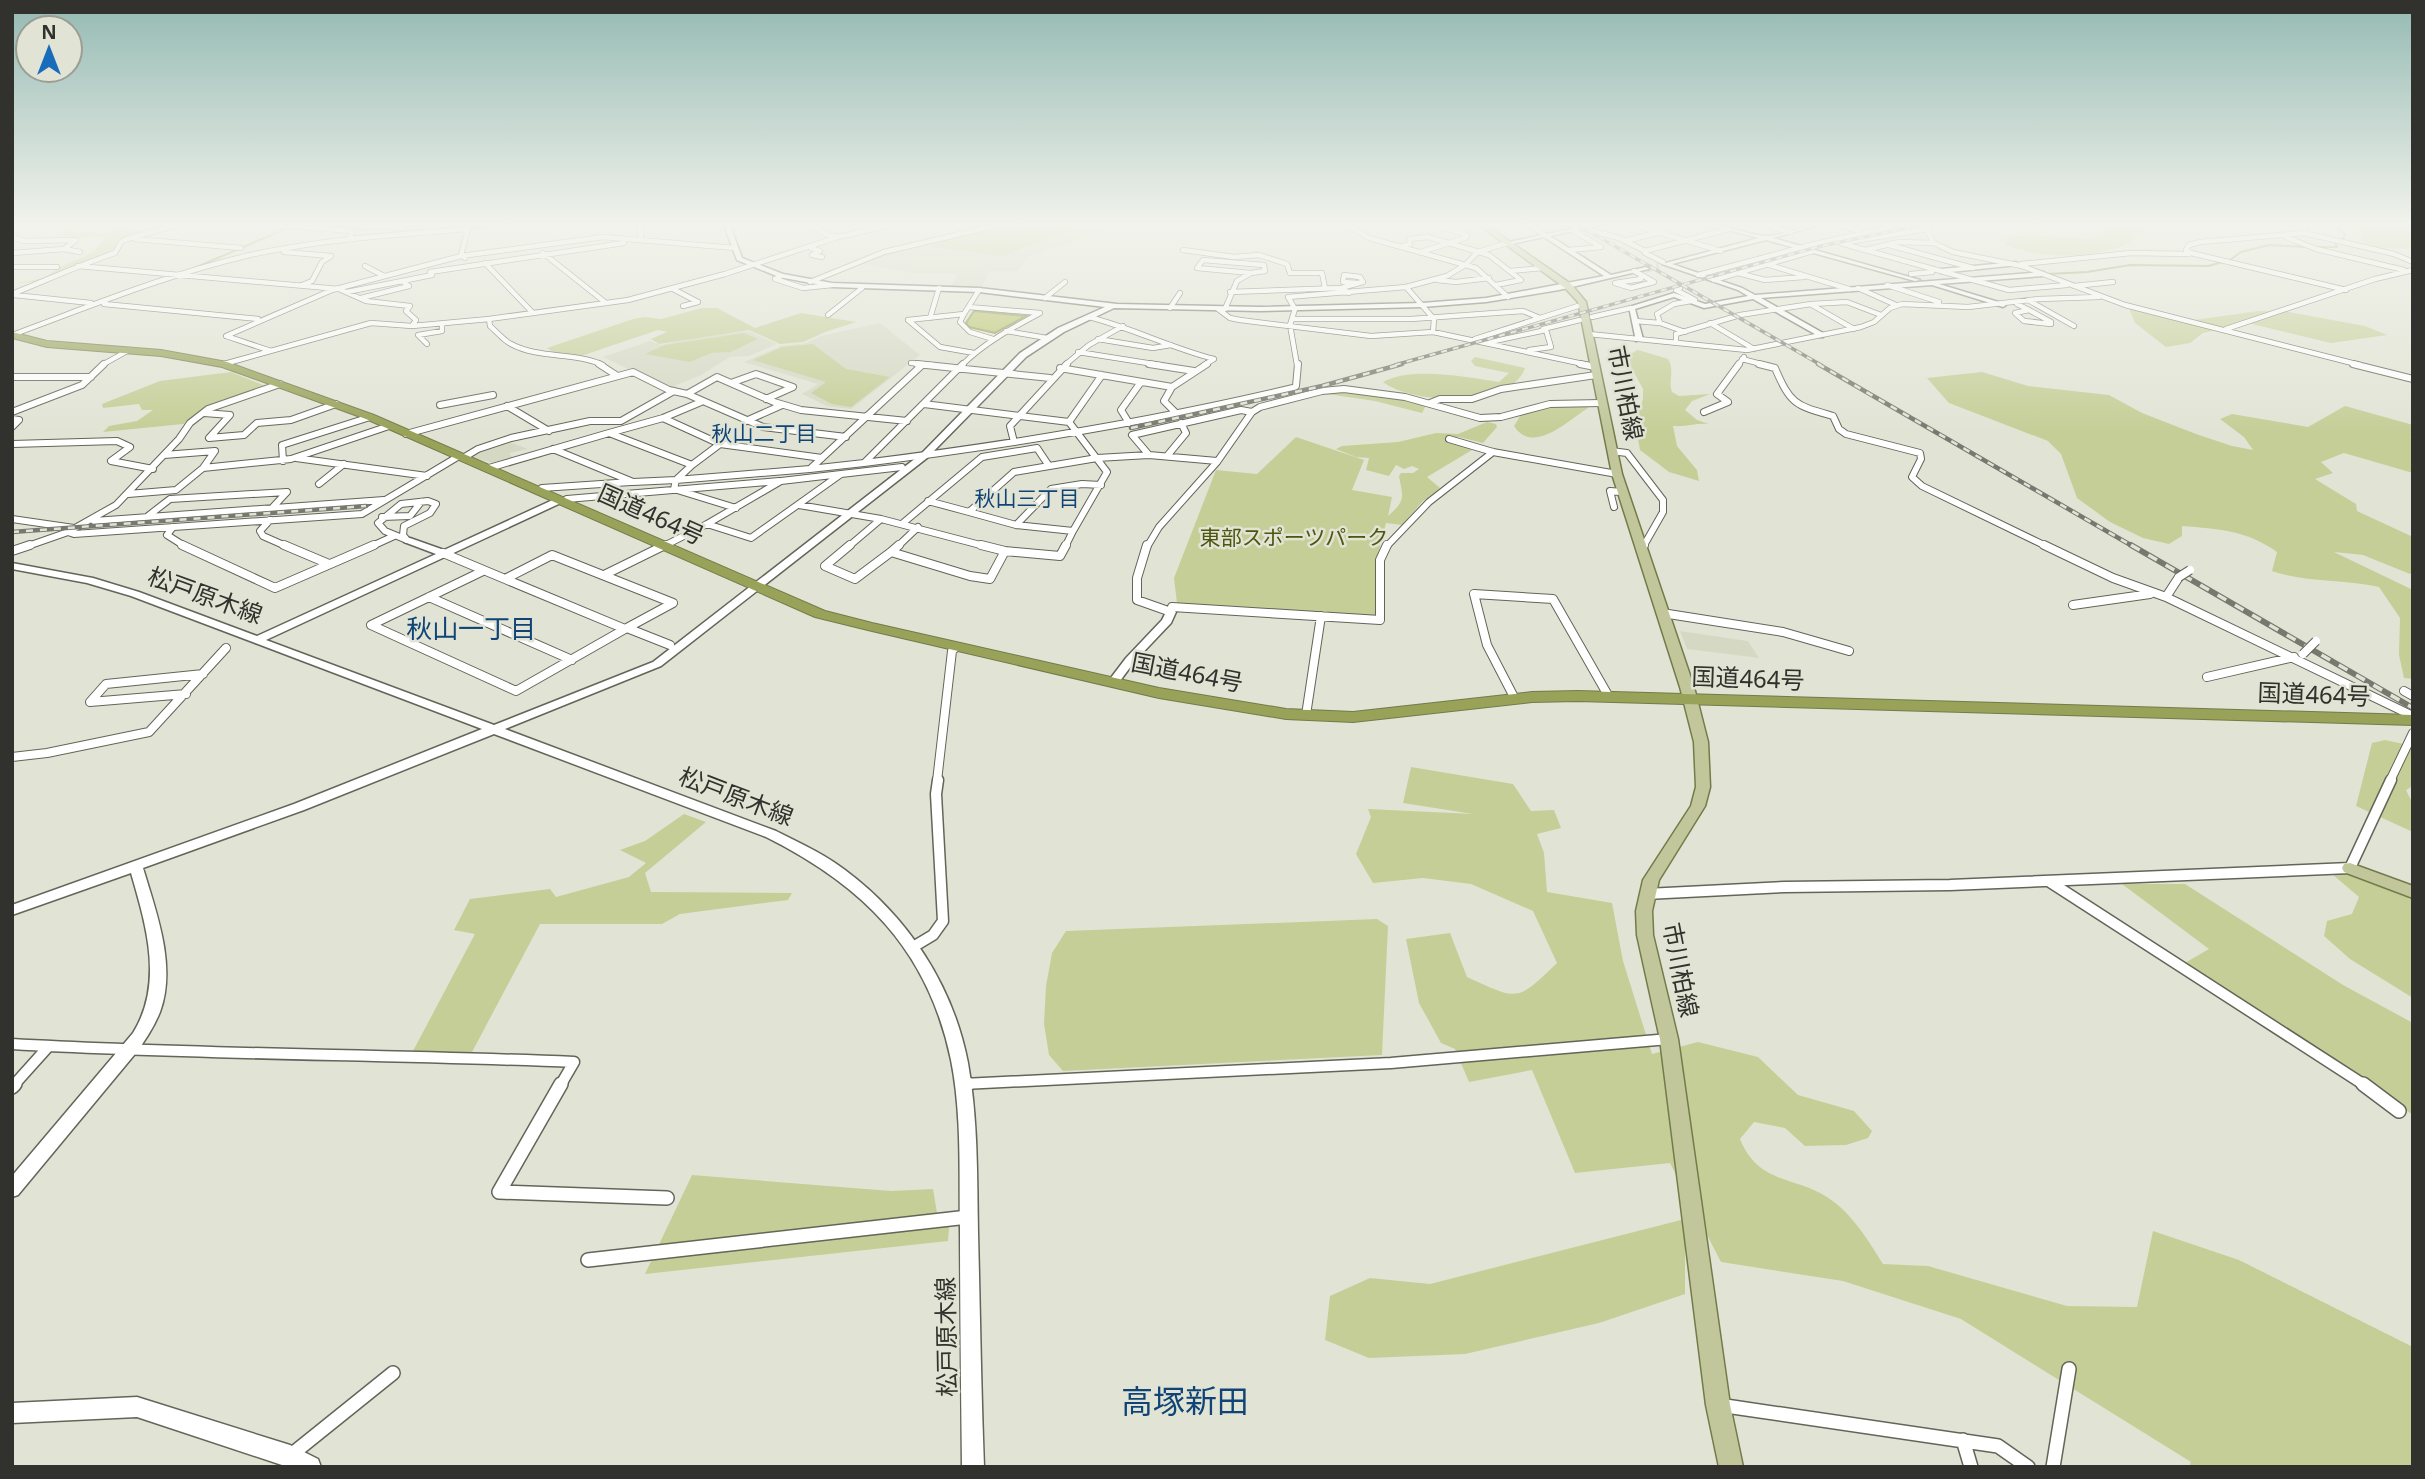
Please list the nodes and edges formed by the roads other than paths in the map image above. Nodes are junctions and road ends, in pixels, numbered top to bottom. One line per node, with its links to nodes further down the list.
1 (116, 294): 38 (street)
2 (125, 294): 39 (street)
3 (323, 294): 67 (street)
4 (349, 294): 35 (street)
5 (378, 294): 35 (street)
6 (515, 294): 58 (street)
7 (595, 294): 40 (street)
8 (648, 294): 40 (street)
9 (682, 294): 45 (street)
10 (854, 294): 60 (street)
11 (937, 294): 64 (street)
12 (977, 294): 50 (street)
13 (1012, 294): 34 (street)
14 (1050, 294): 34 (street)
15 (1179, 294): 51 (street)
16 (1229, 294): 55 (street)
17 (1351, 294): 56 (street)
18 (1412, 294): 47 (street)
19 (1505, 294): 31 (street)
20 (1524, 294): 31 (street)
21 (1576, 294): 86 (main road, 市川柏線)
22 (1684, 294): 49 (street)
23 (1749, 294): 32 (street)
24 (1789, 294): 32 (street)
25 (1871, 294): 43 (street)
26 (1916, 294): 44 (street)
27 (1972, 294): 42 (street)
28 (2092, 294): 33 (street)
29 (2333, 294): 81 (street)
30 (12, 295): 38 (street)
31 (1508, 297): 47 (street)
32 (1754, 297): 49 (street); 54 (street)
33 (2099, 297): 36 (street); 81 (street)
34 (1045, 298): 46 (street)
35 (359, 299): 76 (street)
36 (2028, 300): 42 (street); 78 (street)
37 (1691, 301): 49 (street); 53 (street); 74 (street)
38 (91, 303): 87 (street)
39 (99, 303): 67 (street); 87 (street)
40 (606, 303): 58 (street)
41 (1811, 304): 54 (street); 61 (street); 80 (street)
42 (2008, 304): 44 (street); 57 (street)
43 (1896, 305): 44 (street); 61 (street)
44 (1942, 305)
45 (683, 306)
46 (1112, 306): 51 (street); 62 (street)
47 (1422, 306): 52 (street); 69 (street)
48 (1577, 306): 66 (street)
49 (1708, 306)
50 (969, 307): 59 (street); 82 (street)
51 (1170, 308): 55 (street)
52 (1356, 308): 56 (street); 65 (street)
53 (1631, 308): 63 (street); 71 (street)
54 (1773, 308): 75 (street); 88 (street)
55 (1221, 309): 56 (street); 72 (street)
56 (1295, 309): 72 (street)
57 (2029, 310): 57 (street)
58 (533, 313): 68 (street)
59 (964, 314): 64 (street); 90 (street)
60 (828, 315)
61 (1881, 315): 80 (street)
62 (1089, 317): 77 (street); 89 (street)
63 (1592, 317)
64 (930, 318): 103 (street)
65 (1361, 318): 69 (street); 72 (street); 85 (street)
66 (1540, 318): 69 (street); 92 (street)
67 (261, 319): 100 (street)
68 (489, 319): 73 (street); 113 (street)
69 (1434, 319): 83 (street)
70 (1580, 320): 79 (street)
71 (1635, 321): 74 (street); 93 (street)
72 (1291, 322): 85 (street); 139 (street)
73 (442, 323): 76 (street); 96 (street)
74 (1660, 323): 84 (street)
75 (1710, 323): 84 (street); 98 (street)
76 (412, 326): 100 (street)
77 (1123, 326): 91 (street); 97 (street)
78 (2074, 326)
79 (1543, 329): 94 (street); 101 (street)
80 (1854, 329): 88 (street)
81 (2224, 329): 118 (street)
82 (1006, 331): 89 (street); 90 (street)
83 (1433, 332): 85 (street); 92 (street)
84 (1685, 332): 95 (street)
85 (1357, 333)
86 (1589, 334): 93 (street); 110 (main road, 市川柏線)
87 (13, 335): 99 (highway, 国道464号)
88 (1820, 335): 98 (street)
89 (1047, 338): 112 (street)
90 (993, 339): 103 (street)
91 (1098, 339): 97 (street); 102 (street)
92 (1475, 339): 94 (street)
93 (1639, 339): 95 (street)
94 (1488, 343): 101 (street)
95 (1676, 343): 98 (street)
96 (427, 344)
97 (1171, 345): 111 (street)
98 (1750, 349): 104 (street)
99 (129, 350): 106 (highway, 国道464号); 116 (street)
100 (272, 351): 106 (street)
101 (1523, 351): 110 (street)
102 (1077, 352): 108 (street); 111 (street)
103 (974, 353): 109 (street)
104 (1742, 359): 137 (street); 237 (street)
105 (911, 363): 107 (street)
106 (225, 364): 121 (highway, 国道464号)
107 (921, 366): 109 (street); 143 (street)
108 (1060, 368): 114 (street); 117 (street)
109 (957, 369): 112 (street); 130 (street)
110 (1596, 371): 127 (street); 128 (main road, 市川柏線)
111 (1194, 372): 122 (street)
112 (1006, 373): 117 (street); 134 (street)
113 (616, 375): 123 (street); 133 (street)
114 (1102, 375): 119 (street); 147 (street)
115 (12, 377): 116 (street)
116 (91, 377): 135 (street)
117 (1051, 377): 140 (street)
118 (2413, 379)
119 (1141, 382): 122 (street); 149 (street)
120 (731, 383): 124 (street); 125 (street); 125 (street)
121 (280, 384): 129 (highway, 国道464号); 138 (street)
122 (1172, 387): 139 (street)
123 (674, 391): 124 (street); 152 (street)
124 (687, 394): 126 (street)
125 (766, 399): 132 (street)
126 (701, 402): 142 (street); 145 (street)
127 (1430, 403): 128 (street); 136 (street)
128 (1601, 403): 164 (main road, 市川柏線)
129 (336, 404): 138 (street); 141 (highway, 国道464号)
130 (924, 404): 134 (street); 146 (street)
131 (440, 405): 133 (street)
132 (782, 405): 143 (street); 145 (street)
133 (506, 406): 152 (street); 153 (street)
134 (972, 410): 140 (street); 167 (street)
135 (12, 412)
136 (1252, 412): 148 (street); 175 (street)
137 (1704, 412)
138 (202, 413): 165 (street)
139 (1177, 414): 149 (street)
140 (1019, 416): 147 (street); 159 (street)
141 (370, 417): 150 (highway, 国道464号); 174 (street)
142 (663, 418): 154 (street); 161 (street)
143 (867, 418): 146 (street); 157 (street)
144 (12, 419): 151 (street)
145 (746, 421): 157 (street)
146 (907, 421): 176 (street)
147 (1069, 422): 155 (street)
148 (1181, 423): 156 (street); 168 (street)
149 (1127, 424): 155 (street); 156 (street)
150 (390, 426): 153 (highway, 国道464号); 170 (street)
151 (12, 427)
152 (549, 431): 169 (street)
153 (407, 433): 169 (highway, 国道464号)
154 (609, 433): 162 (street); 178 (street)
155 (1075, 433): 159 (street); 172 (street)
156 (1134, 434): 166 (street)
157 (846, 437): 171 (street)
158 (1449, 439): 163 (street)
159 (1014, 442): 167 (street)
160 (12, 444): 183 (street)
161 (720, 444): 171 (street); 178 (street)
162 (553, 449): 182 (street); 190 (street)
163 (1493, 452): 186 (street); 243 (street)
164 (1615, 454): 173 (street); 173 (street); 186 (main road, 市川柏線)
165 (164, 455): 181 (street); 183 (street)
166 (1149, 455): 168 (street); 172 (street)
167 (924, 456): 176 (street); 206 (street)
168 (1167, 456): 175 (street)
169 (461, 457): 182 (highway, 国道464号); 187 (street)
170 (294, 458): 174 (street); 177 (street)
171 (822, 458): 184 (street)
172 (1097, 458): 179 (street); 192 (street)
173 (1632, 459): 225 (street)
174 (283, 461): 181 (street)
175 (1217, 461): 241 (street)
176 (864, 463): 184 (street)
177 (344, 464): 187 (street); 191 (street)
178 (692, 465): 188 (street)
179 (1049, 466): 199 (street); 205 (street)
180 (902, 467): 185 (street)
181 (203, 468): 196 (street)
182 (489, 468): 198 (highway, 国道464号)
183 (153, 469): 196 (street)
184 (810, 469): 188 (street)
185 (841, 474): 189 (street); 201 (street)
186 (1617, 474): 195 (main road, 市川柏線)
187 (427, 476): 197 (street)
188 (676, 480): 190 (street); 194 (street)
189 (781, 481): 194 (street); 204 (street)
190 (633, 482): 193 (street)
191 (319, 484)
192 (1101, 485): 216 (street); 221 (street)
193 (542, 488)
194 (674, 489): 198 (street); 204 (street)
195 (1622, 492): 202 (street); 225 (main road, 市川柏線)
196 (128, 494): 212 (street)
197 (388, 500): 203 (street); 211 (street)
198 (564, 500): 224 (highway, 国道464号); 229 (street)
199 (928, 501): 205 (street); 213 (street)
200 (421, 502): 208 (street); 208 (street); 214 (street)
201 (799, 505): 206 (street); 215 (street)
202 (1614, 507)
203 (272, 508): 207 (street); 207 (street)
204 (736, 508): 215 (street)
205 (970, 512): 216 (street)
206 (850, 514): 210 (street); 236 (street)
207 (147, 517): 212 (street)
208 (382, 517): 218 (street)
209 (12, 519): 220 (street)
210 (881, 519): 213 (street); 228 (street)
211 (270, 520): 217 (street); 230 (street)
212 (89, 521): 220 (street)
213 (903, 523): 219 (street)
214 (406, 524): 218 (street); 223 (street)
215 (707, 524): 224 (street)
216 (1016, 524): 221 (street)
217 (173, 527): 220 (street); 230 (street)
218 (380, 527): 222 (street)
219 (918, 527): 227 (street); 228 (street)
220 (72, 530): 226 (street)
221 (1073, 531): 227 (street)
222 (394, 536): 223 (street); 230 (street)
223 (407, 540): 229 (street)
224 (664, 546): 234 (street); 236 (highway, 国道464号)
225 (1641, 550): 242 (main road, 市川柏線)
226 (12, 551)
227 (1005, 551): 228 (street)
228 (891, 552)
229 (443, 553): 233 (street); 245 (street)
230 (329, 564)
231 (12, 566): 245 (street, 松戸原木線)
232 (2190, 570): 239 (street, bridge)
233 (483, 571): 235 (street); 238 (street)
234 (604, 575): 235 (street); 244 (street)
235 (504, 579): 244 (street)
236 (757, 587): 248 (highway, 国道464号); 262 (street)
237 (2152, 594): 239 (street); 240 (street)
238 (429, 597): 252 (street); 252 (street)
239 (2166, 597): 251 (street)
240 (2073, 605)
241 (1171, 612): 243 (street); 255 (street)
242 (1662, 613): 250 (street); 259 (main road, 市川柏線)
243 (1321, 616): 260 (street)
244 (626, 628): 247 (street); 252 (street)
245 (259, 639): 262 (street, 松戸原木線)
246 (2316, 641): 251 (street, bridge)
247 (670, 645)
248 (956, 647): 255 (highway, 国道464号); 271 (street)
249 (226, 648): 253 (street)
250 (1849, 651)
251 (2292, 657): 254 (street); 261 (street)
252 (572, 660)
253 (204, 674): 256 (street); 256 (street)
254 (2207, 677)
255 (1113, 682): 260 (highway, 国道464号)
256 (186, 694): 264 (street)
257 (1609, 697): 258 (highway, 国道464号); 258 (street); 259 (highway, 国道464号)
258 (1515, 699): 260 (highway, 国道464号)
259 (1691, 700): 261 (highway, 国道464号); 269 (main road, 市川柏線)
260 (1306, 715)
261 (2413, 718)
262 (494, 730): 265 (street); 271 (street, 松戸原木線)
263 (2413, 733): 266 (street)
264 (12, 757)
265 (136, 867): 270 (street); 275 (street)
266 (2350, 868): 267 (street); 268 (main road)
267 (2049, 881): 269 (street); 278 (street)
268 (2413, 892)
269 (1646, 894): 272 (main road, 市川柏線)
270 (12, 910)
271 (914, 947): 276 (street, 松戸原木線)
272 (1669, 1039): 276 (street); 285 (main road, 市川柏線)
273 (12, 1044): 274 (street)
274 (47, 1047): 275 (street); 277 (street)
275 (127, 1051): 279 (street); 280 (street)
276 (963, 1084): 281 (street, 松戸原木線)
277 (12, 1087)
278 (2399, 1111)
279 (12, 1189)
280 (667, 1198)
281 (968, 1217): 282 (street); 290 (street, 松戸原木線)
282 (588, 1260)
283 (2069, 1369): 294 (street)
284 (393, 1373): 288 (street)
285 (1718, 1405): 287 (street); 291 (main road, 市川柏線)
286 (12, 1413): 288 (street)
287 (1963, 1440): 292 (street); 293 (street)
288 (290, 1456): 289 (street)
289 (310, 1467)
290 (973, 1467)
291 (1731, 1467)
292 (1971, 1467)
293 (2028, 1467)
294 (2053, 1467)

